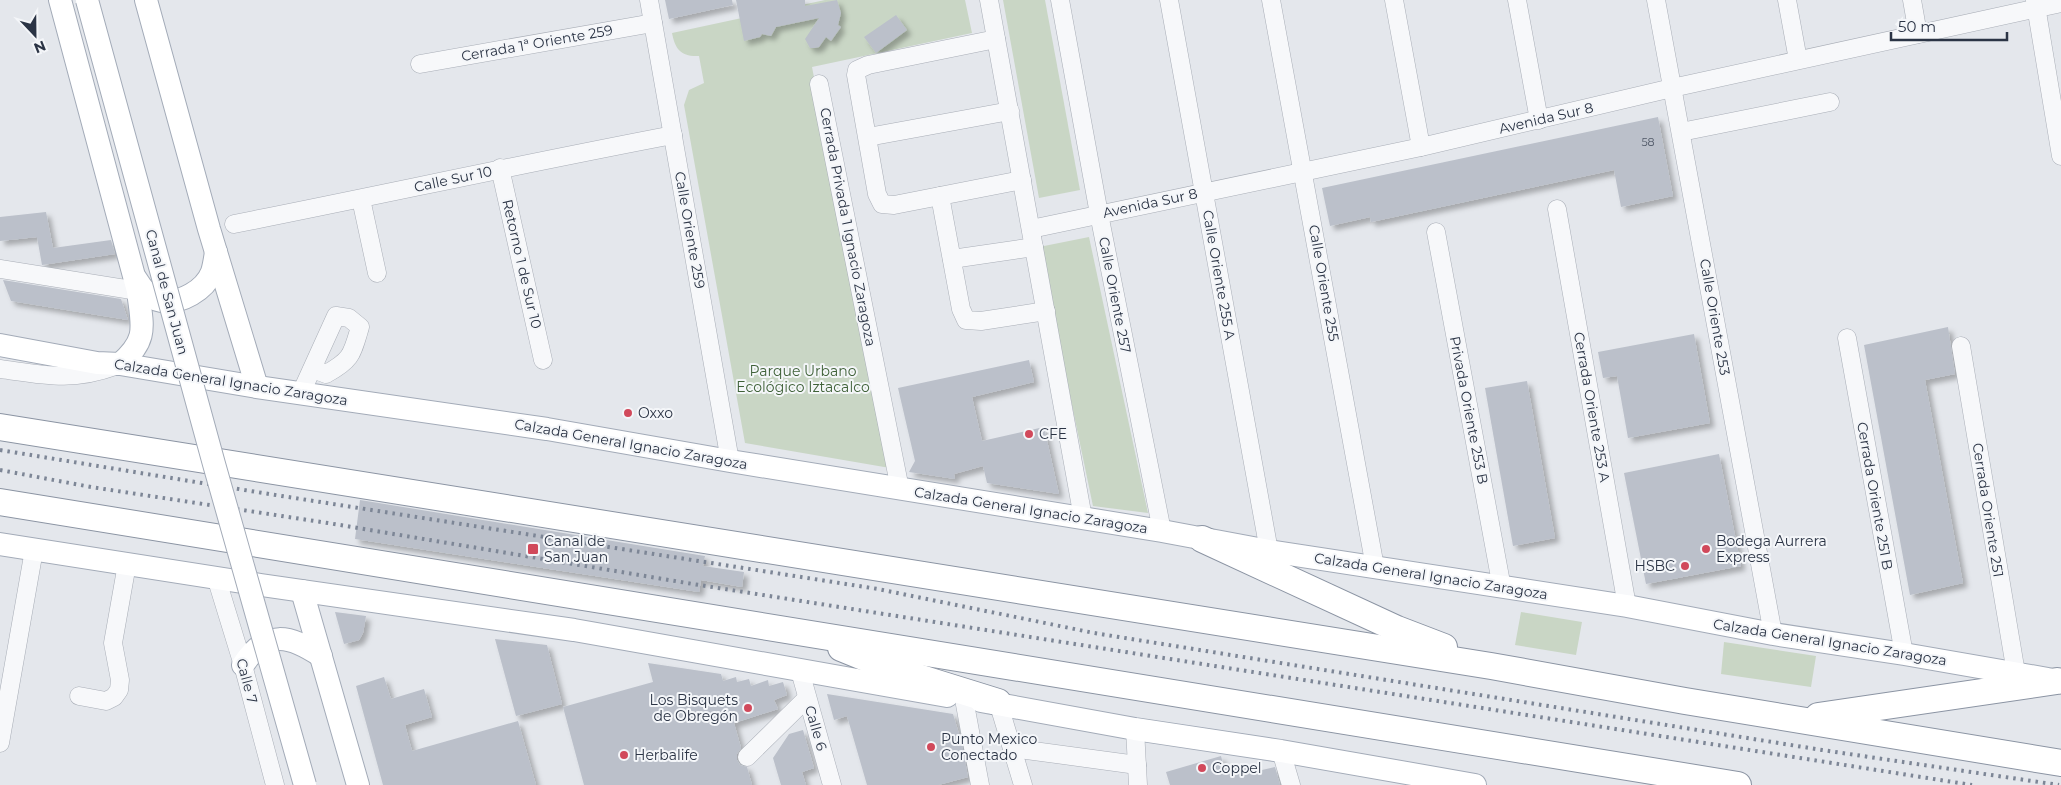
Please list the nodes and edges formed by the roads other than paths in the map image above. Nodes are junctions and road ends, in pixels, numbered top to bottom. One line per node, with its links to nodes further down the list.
1 (60, 0): 47 (main road, Canal de San Juan)
2 (87, 0): 99 (main road, Canal de San Juan, bridge)
3 (146, 0): 43 (main road)
4 (649, 0): 16 (street, Calle Oriente 259)
5 (989, 0): 18 (street)
6 (1060, 0): 38 (street, Calle Oriente 257)
7 (1169, 0): 34 (street, Calle Oriente 255 A)
8 (1271, 0): 32 (street, Calle Oriente 255)
9 (1394, 0): 29 (street)
10 (1517, 0): 25 (street)
11 (1656, 0): 22 (street, Calle Oriente 253)
12 (1787, 0): 19 (street)
13 (1912, 0): 17 (street)
14 (2061, 3): 15 (street, Avenida Sur 8)
15 (2035, 4): 17 (street, Avenida Sur 8); 30 (street)
16 (653, 23): 20 (street, Cerrada 1ª Oriente 259); 27 (street, Calle Oriente 259)
17 (1918, 34): 19 (street, Avenida Sur 8)
18 (996, 39): 24 (street); 28 (street)
19 (1798, 60): 22 (street, Avenida Sur 8)
20 (420, 64)
21 (819, 84): 60 (street, Cerrada Privada 1 Ignacio Zaragoza)
22 (1672, 88): 25 (street, Avenida Sur 8); 26 (street, Calle Oriente 253)
23 (1830, 102): 26 (street)
24 (1010, 111): 28 (street); 33 (street)
25 (1539, 120): 29 (street, Avenida Sur 8)
26 (1681, 132): 77 (street, Calle Oriente 253)
27 (673, 135): 31 (street, Calle Sur 10); 59 (street, Calle Oriente 259)
28 (868, 137): 35 (street)
29 (1421, 147): 32 (street, Avenida Sur 8)
30 (2061, 156)
31 (500, 168): 36 (street, Calle Sur 10); 52 (street, Retorno 1 de Sur 10)
32 (1304, 172): 34 (street, Avenida Sur 8); 71 (street, Calle Oriente 255)
33 (1022, 180): 35 (street); 40 (street)
34 (1204, 192): 38 (street, Avenida Sur 8); 69 (street, Calle Oriente 255 A)
35 (940, 196): 44 (street)
36 (361, 199): 39 (street, Calle Sur 10); 46 (street)
37 (1557, 209): 75 (street, Cerrada Oriente 253 A)
38 (1099, 214): 40 (street, Avenida Sur 8); 65 (street, Calle Oriente 257)
39 (234, 224)
40 (1031, 229): 42 (street)
41 (1436, 232): 73 (street, Privada Oriente 253 B)
42 (1034, 247): 44 (street); 48 (street)
43 (216, 252): 47 (main road); 56 (main road)
44 (952, 259): 48 (street)
45 (0, 269): 47 (street)
46 (376, 273)
47 (137, 285): 53 (main road, Canal de San Juan)
48 (1046, 312): 64 (street)
49 (1846, 338): 78 (street, Cerrada Oriente 251 B)
50 (0, 345): 53 (main road, Calzada General Ignacio Zaragoza)
51 (1961, 346): 83 (street, Cerrada Oriente 251)
52 (543, 360)
53 (120, 364): 54 (street); 56 (main road, Calzada General Ignacio Zaragoza)
54 (0, 369)
55 (313, 369): 57 (street)
56 (257, 387): 57 (main road, Calzada General Ignacio Zaragoza)
57 (301, 394): 59 (main road, Calzada General Ignacio Zaragoza)
58 (0, 427): 81 (highway)
59 (730, 461): 60 (main road, Calzada General Ignacio Zaragoza)
60 (900, 489): 64 (main road, Calzada General Ignacio Zaragoza)
61 (0, 502): 62 (highway)
62 (36, 508): 63 (highway); 76 (highway)
63 (0, 515)
64 (1083, 518): 65 (main road, Calzada General Ignacio Zaragoza)
65 (1162, 531): 66 (main road, Calzada General Ignacio Zaragoza)
66 (1202, 539): 69 (main road, Calzada General Ignacio Zaragoza); 81 (highway)
67 (0, 544): 68 (main road)
68 (34, 550): 70 (main road); 91 (street)
69 (1269, 551): 71 (main road, Calzada General Ignacio Zaragoza)
70 (127, 564): 72 (main road); 85 (street)
71 (1375, 567): 73 (main road, Calzada General Ignacio Zaragoza)
72 (216, 577): 74 (main road); 80 (street, Calle 7)
73 (1502, 588): 75 (main road, Calzada General Ignacio Zaragoza)
74 (302, 591): 79 (main road); 82 (main road)
75 (1626, 606): 77 (main road, Calzada General Ignacio Zaragoza)
76 (812, 633): 88 (highway); 107 (highway)
77 (1773, 634): 78 (main road, Calzada General Ignacio Zaragoza)
78 (1904, 654): 83 (main road, Calzada General Ignacio Zaragoza)
79 (321, 656): 80 (main road); 100 (main road)
80 (243, 666): 98 (street, Calle 7)
81 (1491, 666): 89 (highway)
82 (800, 671): 86 (street, Calle 6); 87 (main road)
83 (2016, 673): 84 (main road, Calzada General Ignacio Zaragoza)
84 (2059, 681): 89 (highway)
85 (78, 696)
86 (807, 698): 94 (street); 101 (street, Calle 6)
87 (964, 699): 88 (main road); 102 (street)
88 (998, 702): 90 (main road); 92 (street)
89 (1792, 720): 95 (highway)
90 (1135, 729): 93 (main road); 96 (street)
91 (0, 744)
92 (1012, 748): 96 (street); 103 (street)
93 (1281, 750): 97 (main road); 105 (street)
94 (747, 757)
95 (2061, 763)
96 (1137, 765): 104 (street)
97 (1438, 782): 106 (main road)
98 (274, 785)
99 (305, 785)
100 (358, 785)
101 (832, 785)
102 (980, 785)
103 (1023, 785)
104 (1138, 785)
105 (1291, 785)
106 (1475, 785)
107 (1738, 785)

